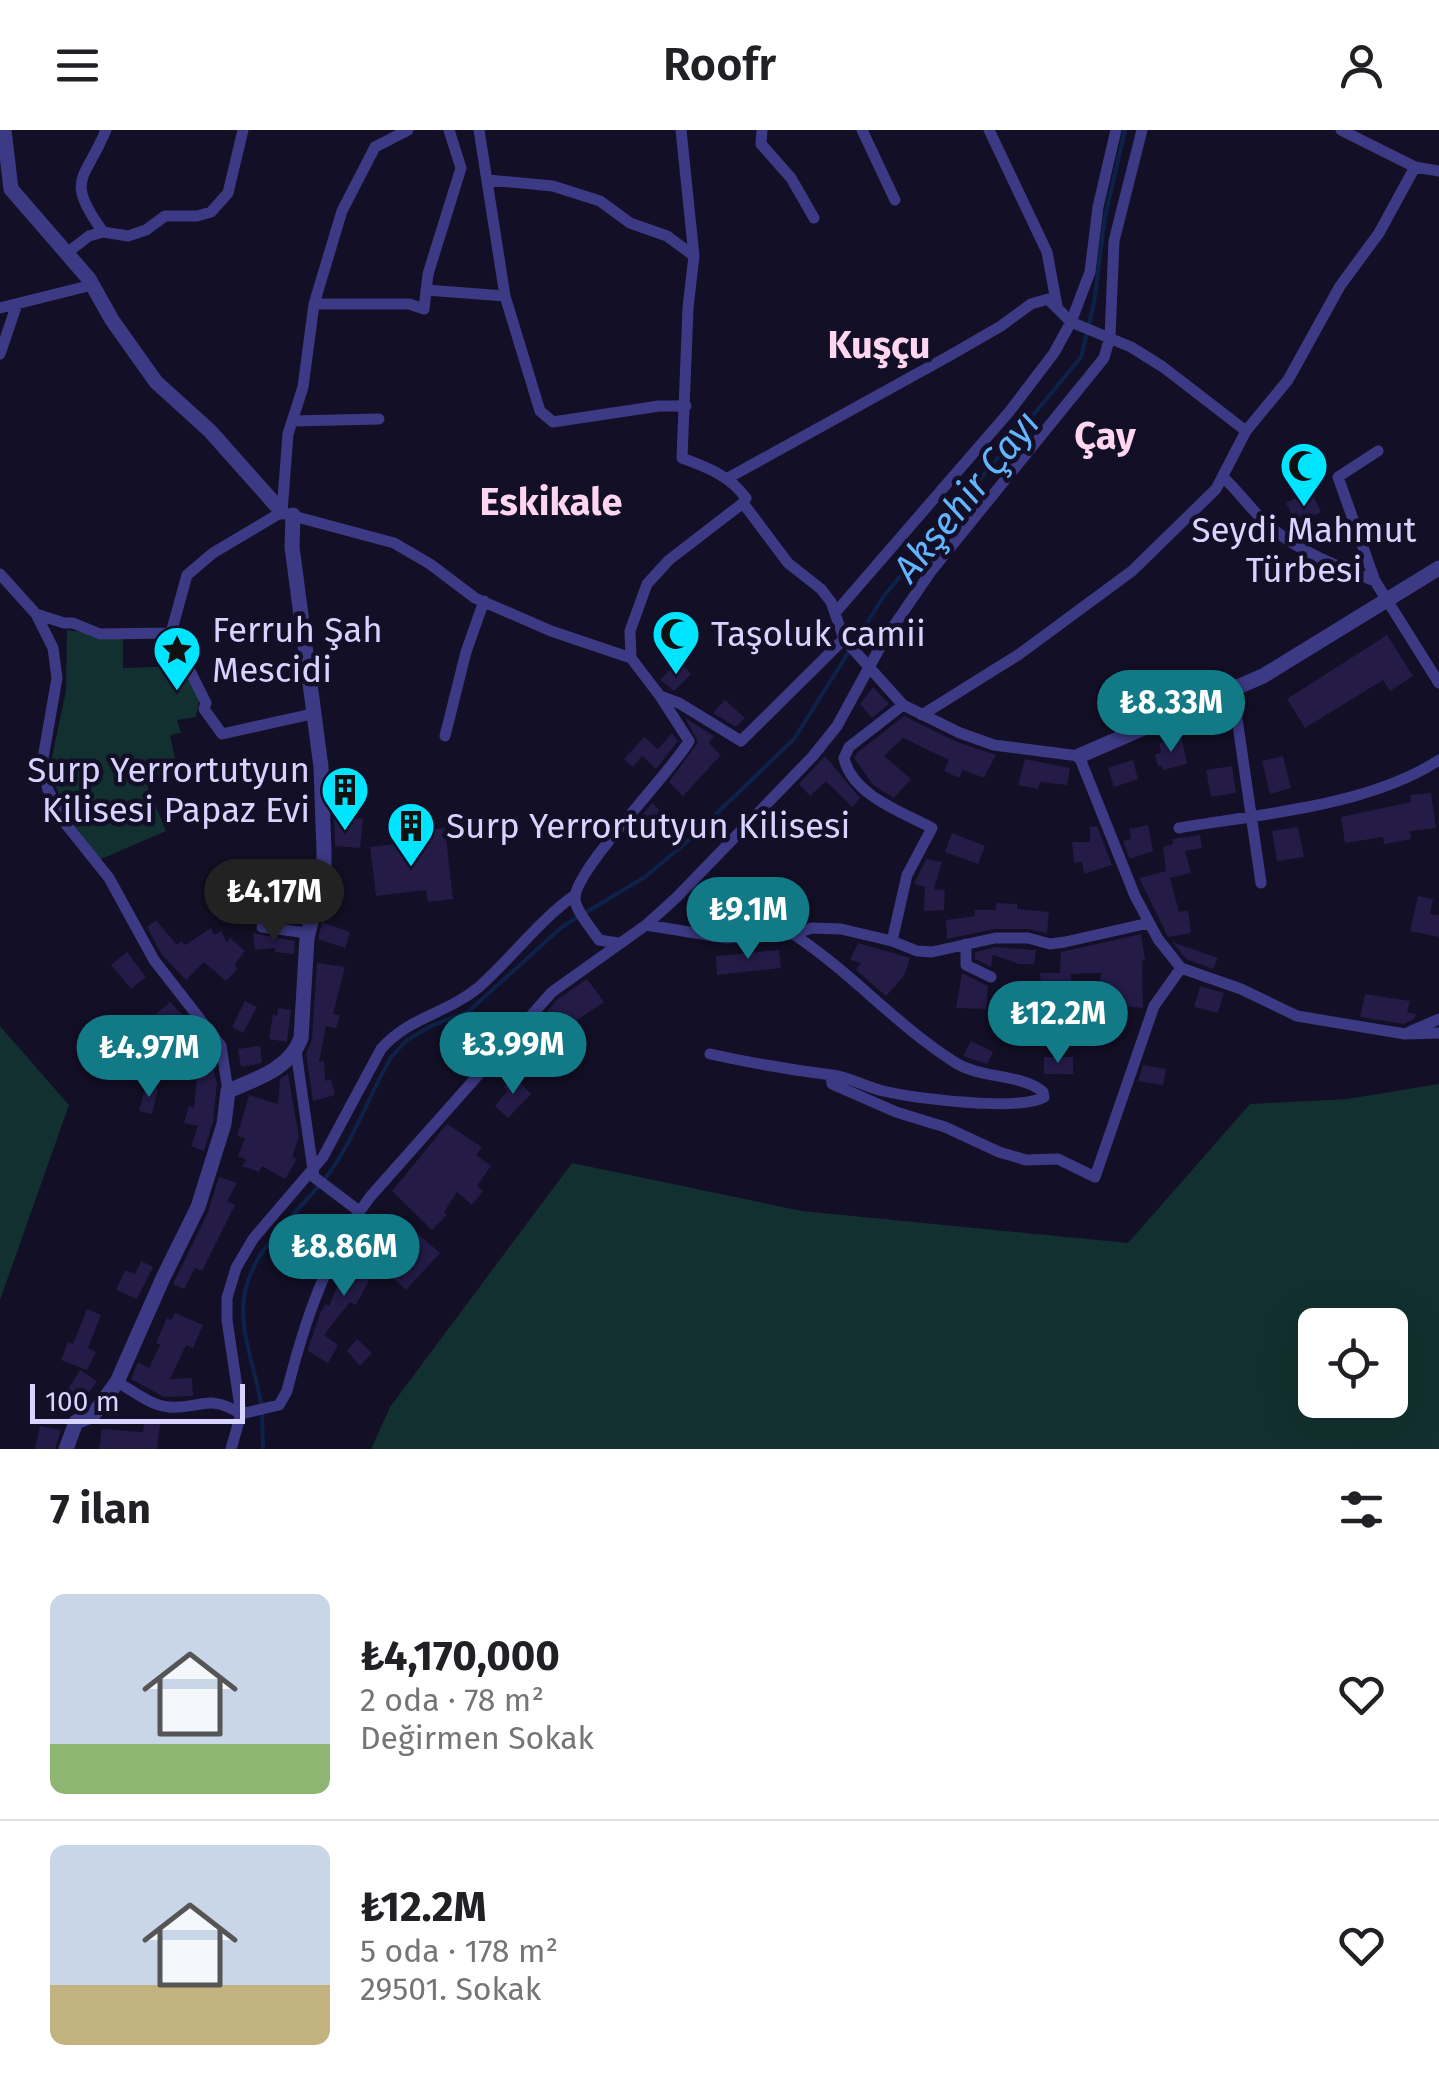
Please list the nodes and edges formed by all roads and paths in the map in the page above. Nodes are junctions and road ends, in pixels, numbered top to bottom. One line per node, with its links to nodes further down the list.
1 (4, 130): 21 (street)
2 (106, 130): 20 (street)
3 (244, 130): 20 (street)
4 (408, 130): 27 (street)
5 (448, 130): 24 (street)
6 (479, 130): 17 (street)
7 (682, 130): 22 (street)
8 (762, 130): 19 (street)
9 (862, 130): 18 (street)
10 (988, 130): 29 (street)
11 (1116, 130): 30 (street)
12 (1142, 130): 31 (street)
13 (1341, 130): 14 (street)
14 (1361, 134): 15 (street)
15 (1415, 167): 16 (street); 36 (street)
16 (1439, 171)
17 (488, 180): 22 (street); 25 (street)
18 (895, 200)
19 (814, 218)
20 (103, 232): 21 (street)
21 (68, 252): 23 (street)
22 (694, 256): 33 (street)
23 (92, 285): 26 (street); 41 (street)
24 (426, 290): 25 (street); 27 (street)
25 (505, 296): 33 (street)
26 (17, 304): 28 (street); 32 (street)
27 (314, 304): 35 (street)
28 (0, 308)
29 (1058, 308): 30 (street); 38 (street)
30 (1071, 322): 31 (street); 47 (street)
31 (1110, 337): 36 (street); 52 (street)
32 (0, 354)
33 (686, 406): 38 (street)
34 (379, 419): 35 (street)
35 (292, 422): 41 (street)
36 (1246, 431): 39 (street)
37 (1378, 451): 44 (street)
38 (728, 478): 40 (street)
39 (1224, 478): 44 (street); 58 (street)
40 (743, 504): 47 (street); 51 (street)
41 (287, 514): 46 (street); 49 (street); 57 (street)
42 (1439, 568): 45 (street)
43 (0, 574): 48 (street)
44 (1375, 581): 45 (street)
45 (1388, 598): 53 (street); 54 (street)
46 (484, 602): 51 (street); 59 (street)
47 (835, 613): 50 (street)
48 (36, 614): 49 (street); 82 (street)
49 (172, 633): 57 (street)
50 (844, 639): 52 (street); 55 (street)
51 (632, 658): 55 (street)
52 (870, 669): 56 (street); 67 (street)
53 (1439, 683)
54 (1233, 690): 60 (street); 62 (street)
55 (660, 696): 65 (street)
56 (904, 705): 58 (street); 71 (street)
57 (312, 714): 69 (street)
58 (922, 715): 60 (street)
59 (444, 736)
60 (1079, 756): 66 (street)
61 (1439, 760): 62 (street)
62 (1252, 816): 63 (street); 64 (street)
63 (1179, 828)
64 (1261, 884)
65 (576, 900): 72 (street); 83 (street)
66 (1149, 923): 73 (street); 74 (street)
67 (646, 925): 70 (street); 72 (street)
68 (262, 927): 69 (street)
69 (308, 933): 79 (street)
70 (793, 934): 71 (street); 81 (street)
71 (892, 941): 73 (street)
72 (618, 943): 84 (street)
73 (966, 944): 75 (street)
74 (1181, 968): 78 (street); 81 (street)
75 (991, 977)
76 (1439, 1019): 78 (street)
77 (1439, 1033): 78 (street)
78 (1406, 1034)
79 (296, 1052): 82 (street); 83 (street)
80 (710, 1054): 81 (street)
81 (831, 1075)
82 (228, 1090): 85 (street)
83 (314, 1173): 84 (street); 86 (street)
84 (359, 1211): 86 (street)
85 (117, 1382): 86 (street); 87 (street)
86 (247, 1413): 88 (street)
87 (66, 1449)
88 (230, 1449)

